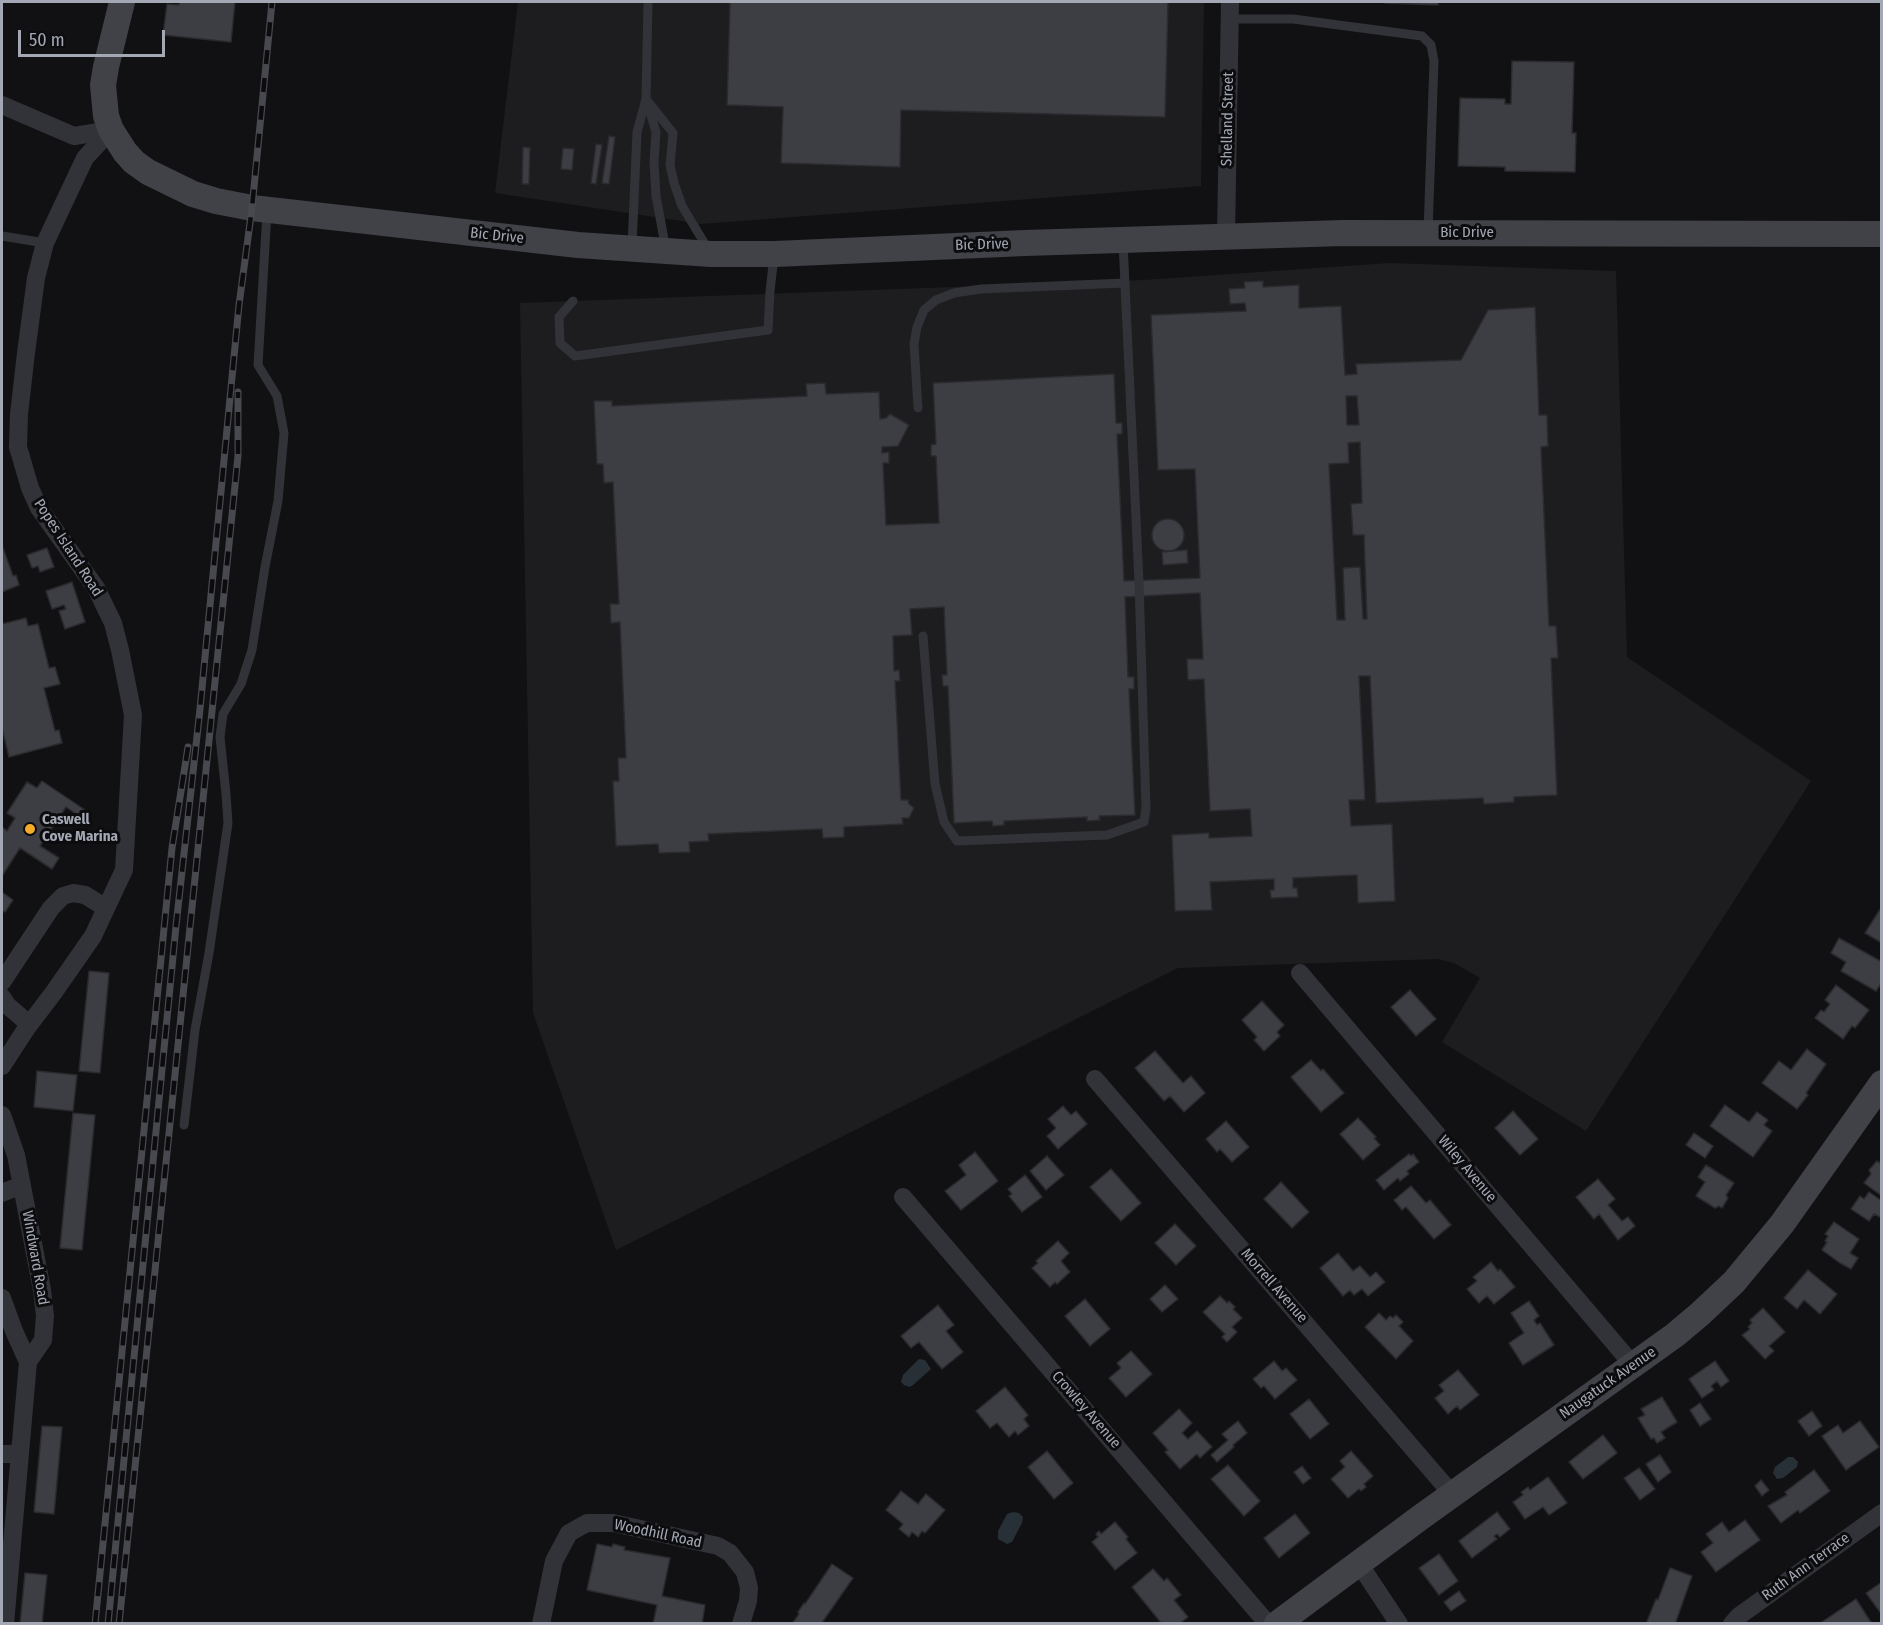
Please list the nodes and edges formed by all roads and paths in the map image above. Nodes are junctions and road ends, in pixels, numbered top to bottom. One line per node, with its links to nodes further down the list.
1 (122, 2): 6 (street)
2 (648, 2): 4 (lane)
3 (1230, 10): 8 (lane); 11 (street, Shelland Street)
4 (646, 99): 14 (lane); 15 (lane); 16 (lane)
5 (2, 105): 6 (street)
6 (111, 130): 7 (street, Bic Drive); 13 (street, Popes Island Road)
7 (267, 209): 14 (street, Bic Drive); 31 (lane)
8 (1428, 233): 9 (street, Bic Drive); 11 (street, Bic Drive)
9 (1881, 234)
10 (2, 236): 13 (lane)
11 (1226, 236): 12 (street, Bic Drive)
12 (1123, 239): 17 (street, Bic Drive); 18 (lane)
13 (45, 243): 22 (street, Popes Island Road)
14 (632, 249): 15 (street, Bic Drive)
15 (666, 252): 16 (street, Bic Drive)
16 (711, 254): 17 (street, Bic Drive)
17 (775, 254): 19 (lane)
18 (1125, 283): 20 (lane); 21 (lane)
19 (573, 302)
20 (918, 408)
21 (923, 636)
22 (106, 908): 24 (street); 26 (street, Popes Island Road)
23 (1300, 973): 37 (street, Wiley Avenue)
24 (2, 982)
25 (2, 997): 26 (street)
26 (29, 1024): 27 (street, Popes Island Road)
27 (2, 1066)
28 (1095, 1079): 40 (street, Morrell Avenue)
29 (1881, 1083): 37 (street, Naugatuck Avenue)
30 (2, 1115): 32 (street, Windward Road)
31 (184, 1125)
32 (22, 1185): 33 (street); 36 (street, Windward Road)
33 (2, 1193)
34 (903, 1197): 46 (street, Crowley Avenue)
35 (2, 1298): 36 (street, Windward Road)
36 (28, 1362): 39 (street, Windward Road)
37 (1633, 1365): 40 (street, Naugatuck Avenue)
38 (2, 1454): 39 (street)
39 (20, 1454): 43 (street, Windward Road)
40 (1452, 1494): 42 (street, Naugatuck Avenue)
41 (1881, 1513): 49 (street, Ruth Ann Terrace)
42 (1358, 1562): 47 (street, Naugatuck Avenue); 48 (street)
43 (4, 1615)
44 (541, 1623): 45 (street, Woodhill Road)
45 (741, 1623)
46 (1268, 1623)
47 (1277, 1623)
48 (1399, 1623)
49 (1732, 1623)

